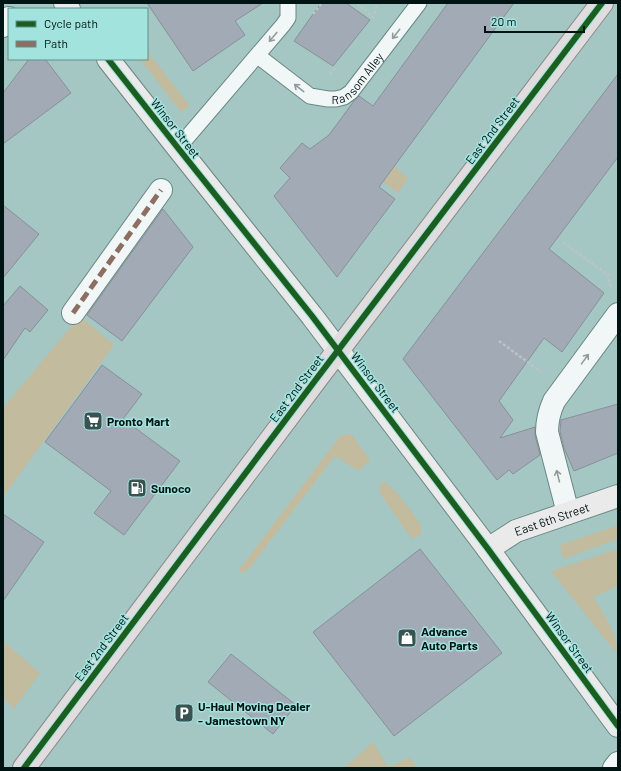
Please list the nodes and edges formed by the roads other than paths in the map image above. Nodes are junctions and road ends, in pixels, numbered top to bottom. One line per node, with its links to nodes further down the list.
1 (288, 3): 4 (lane, one-way to 4)
2 (420, 3): 4 (lane, Ransom Alley, one-way to 4)
3 (602, 3): 10 (main road, East 2nd Street)
4 (258, 56): 6 (lane)
5 (109, 60): 6 (street, Winsor Street)
6 (178, 148): 10 (street, Winsor Street)
7 (161, 190): 8 (street)
8 (73, 313)
9 (618, 314): 12 (street, one-way to 9)
10 (338, 350): 13 (street, Winsor Street); 16 (main road, East 2nd Street)
11 (618, 496): 12 (street, East 6th Street)
12 (568, 513): 13 (street, East 6th Street)
13 (488, 549): 14 (street, Winsor Street)
14 (618, 726)
15 (618, 763): 17 (street)
16 (24, 768)
17 (614, 768)

